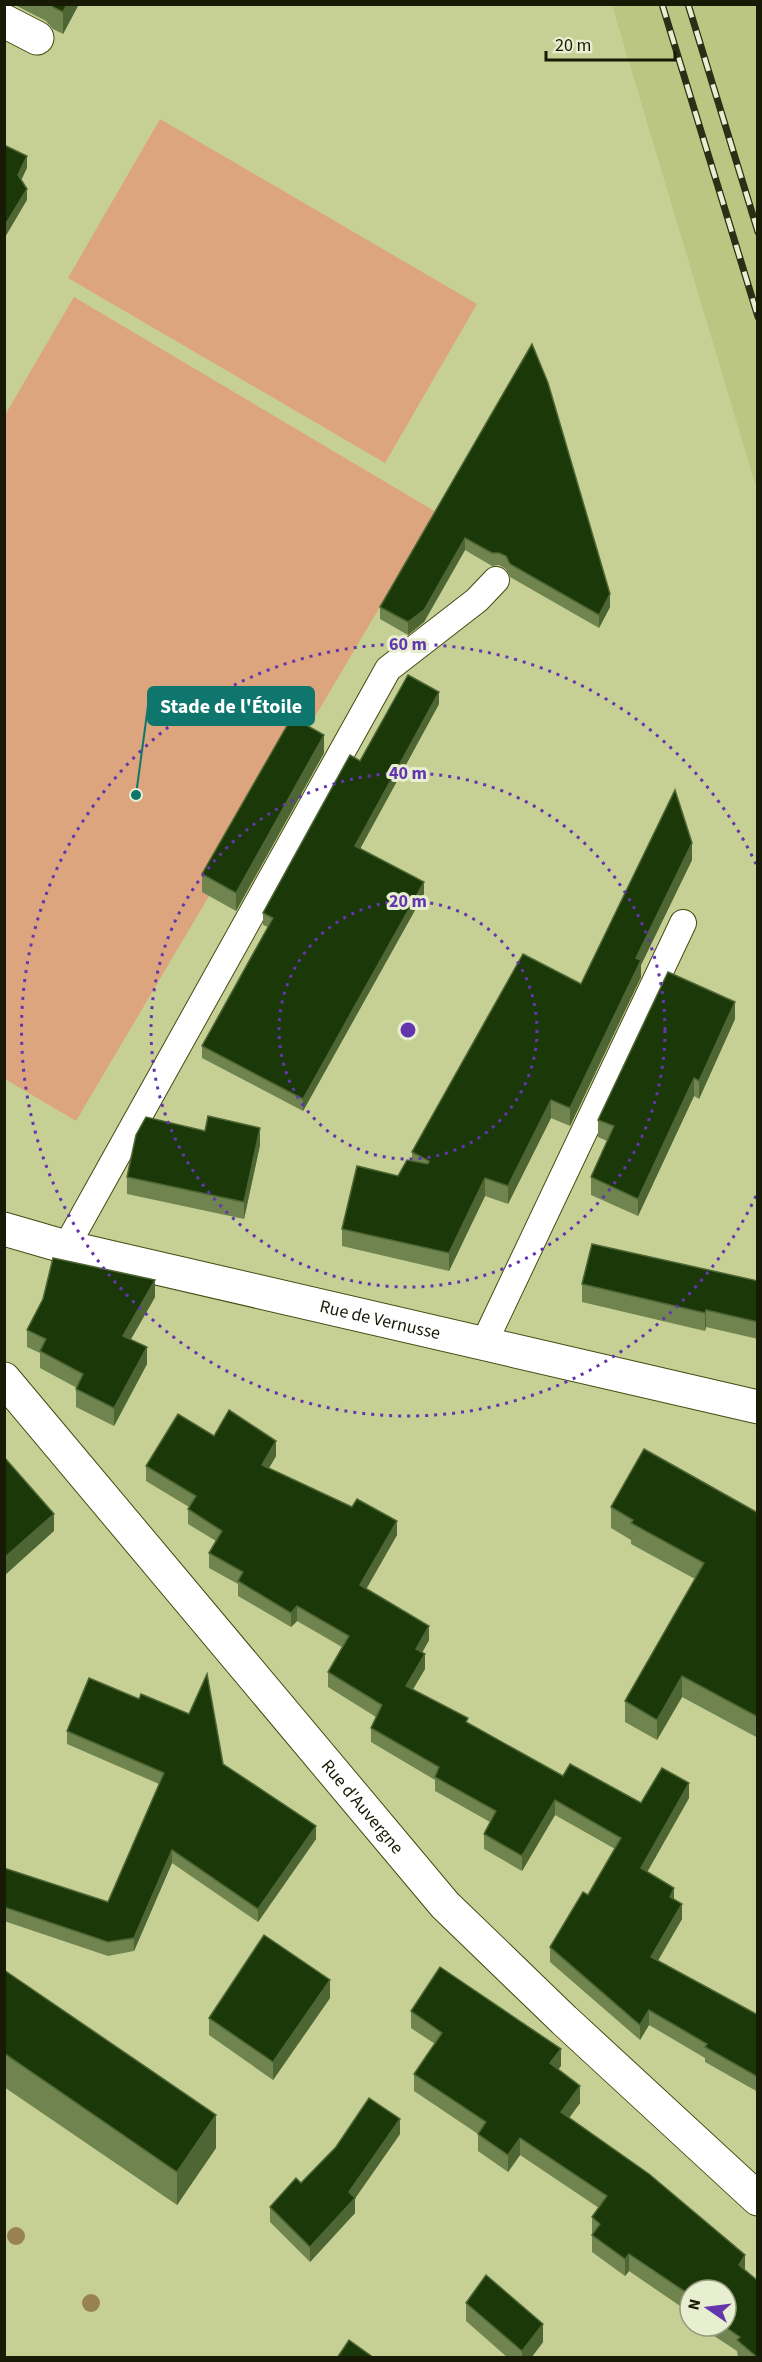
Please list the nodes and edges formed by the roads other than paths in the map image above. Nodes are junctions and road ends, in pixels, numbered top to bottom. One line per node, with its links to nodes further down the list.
1 (4, 21): 2 (street)
2 (37, 38)
3 (496, 580): 6 (lane)
4 (683, 923): 7 (lane)
5 (4, 1229): 6 (street, Rue de Vernusse)
6 (66, 1247): 7 (street, Rue de Vernusse)
7 (484, 1343): 9 (street, Rue de Vernusse)
8 (4, 1379): 10 (street, Rue d'Auvergne)
9 (758, 1407)
10 (758, 2199)

